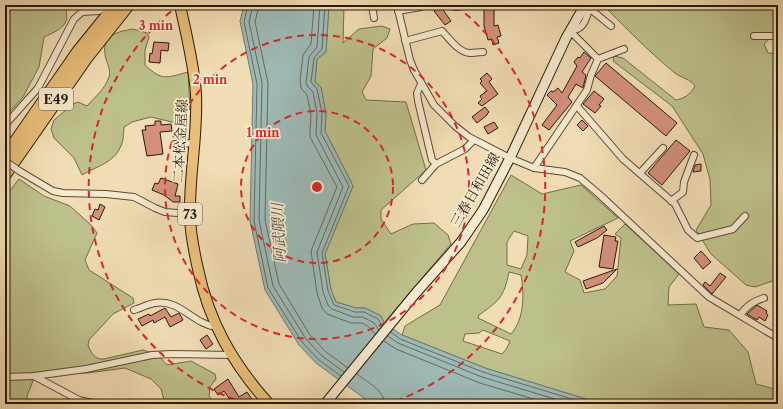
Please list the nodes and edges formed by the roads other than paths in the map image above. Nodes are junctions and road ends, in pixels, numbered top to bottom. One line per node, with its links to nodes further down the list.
1 (106, 5): 23 (street)
2 (116, 5): 12 (highway, E49)
3 (128, 5): 12 (highway, E49)
4 (180, 5): 25 (main road, 二本松金屋線 / 73)
5 (372, 5): 11 (street)
6 (449, 5): 7 (street)
7 (470, 5)
8 (588, 6): 13 (street); 14 (main road, 三春日和田線)
9 (421, 7): 10 (street)
10 (398, 8): 17 (street)
11 (374, 18)
12 (106, 23): 29 (highway, E49); 35 (highway, E49)
13 (611, 26)
14 (570, 31): 20 (street); 30 (main road, 三春日和田線)
15 (754, 36): 16 (street)
16 (778, 36)
17 (405, 41): 19 (street); 21 (street)
18 (624, 49): 20 (street)
19 (483, 52)
20 (598, 58): 22 (street)
21 (421, 84): 24 (street); 32 (street)
22 (577, 106): 33 (street); 34 (street)
23 (5, 126)
24 (474, 140): 30 (street); 32 (street)
25 (194, 143): 26 (street); 38 (main road, 二本松金屋線 / 73)
26 (175, 144)
27 (663, 148): 34 (street)
28 (694, 155): 37 (street)
29 (5, 157)
30 (510, 158): 33 (street); 50 (main road, 三春日和田線)
31 (5, 161): 38 (street, bridge)
32 (436, 164): 36 (street)
33 (534, 168): 42 (street)
34 (640, 173): 37 (street)
35 (5, 174)
36 (422, 180)
37 (671, 201): 39 (street)
38 (190, 214): 43 (main road, 二本松金屋線 / 73)
39 (745, 216)
40 (764, 298): 42 (street)
41 (134, 310): 43 (street)
42 (740, 315): 44 (street)
43 (216, 327): 45 (main road, 二本松金屋線 / 73)
44 (778, 338)
45 (232, 355): 46 (street); 49 (main road, 二本松金屋線 / 73)
46 (34, 376): 47 (street); 48 (street)
47 (5, 377)
48 (97, 404)
49 (269, 404)
50 (325, 404)

